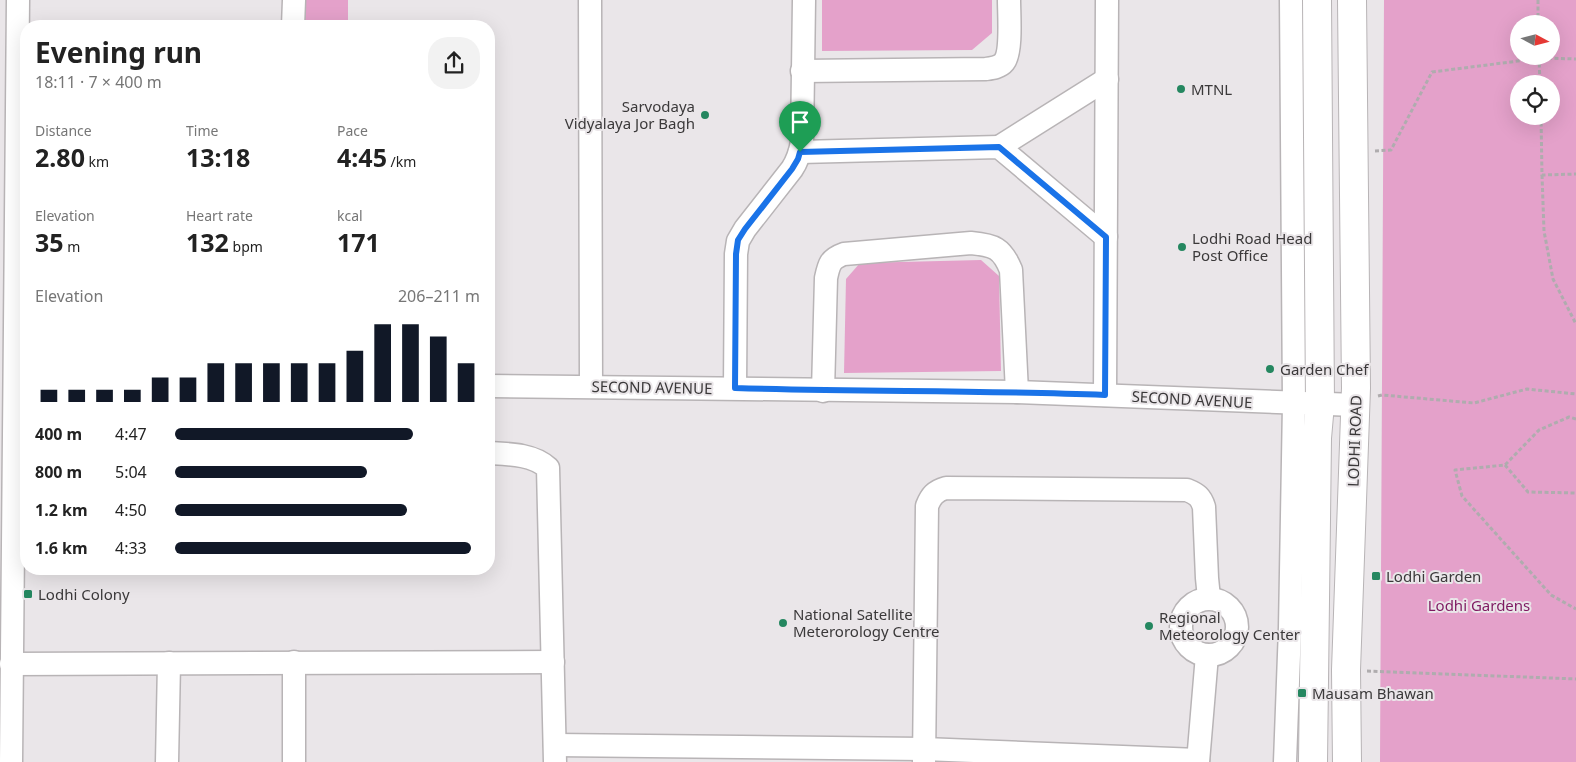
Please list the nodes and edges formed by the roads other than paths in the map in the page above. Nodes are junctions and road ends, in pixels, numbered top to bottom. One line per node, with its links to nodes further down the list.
1 (18, 0): 19 (street)
2 (294, 0): 10 (street)
3 (590, 0): 17 (street)
4 (804, 0): 11 (street)
5 (1009, 0): 11 (street)
6 (1107, 0): 12 (street)
7 (1291, 0): 23 (street)
8 (1317, 0): 23 (main road)
9 (1352, 0): 24 (main road, LODHI ROAD)
10 (293, 20)
11 (802, 71): 14 (street)
12 (1107, 79): 13 (street); 15 (street)
13 (999, 147): 14 (street); 15 (street)
14 (800, 152): 18 (street)
15 (1106, 237): 22 (street)
16 (495, 386): 17 (street, SECOND AVENUE)
17 (591, 386): 18 (street, SECOND AVENUE)
18 (735, 388): 20 (street, SECOND AVENUE)
19 (14, 390): 31 (street)
20 (823, 391): 21 (street, SECOND AVENUE); 21 (street)
21 (1017, 392): 22 (street, SECOND AVENUE)
22 (1105, 395): 23 (street, SECOND AVENUE)
23 (1307, 404): 24 (street, SECOND AVENUE); 39 (street); 40 (main road)
24 (1354, 405): 41 (main road, LODHI ROAD)
25 (495, 453): 29 (street)
26 (1210, 598): 27 (street); 27 (street); 34 (street)
27 (1207, 655): 35 (street)
28 (294, 662): 29 (street); 30 (street); 38 (street)
29 (553, 662): 32 (street)
30 (169, 663): 31 (street); 37 (street)
31 (11, 664): 36 (street)
32 (555, 753): 33 (street)
33 (665, 754): 34 (street)
34 (924, 755): 35 (street)
35 (1198, 761)
36 (11, 762)
37 (167, 762)
38 (294, 762)
39 (1285, 762)
40 (1313, 762)
41 (1347, 762)

